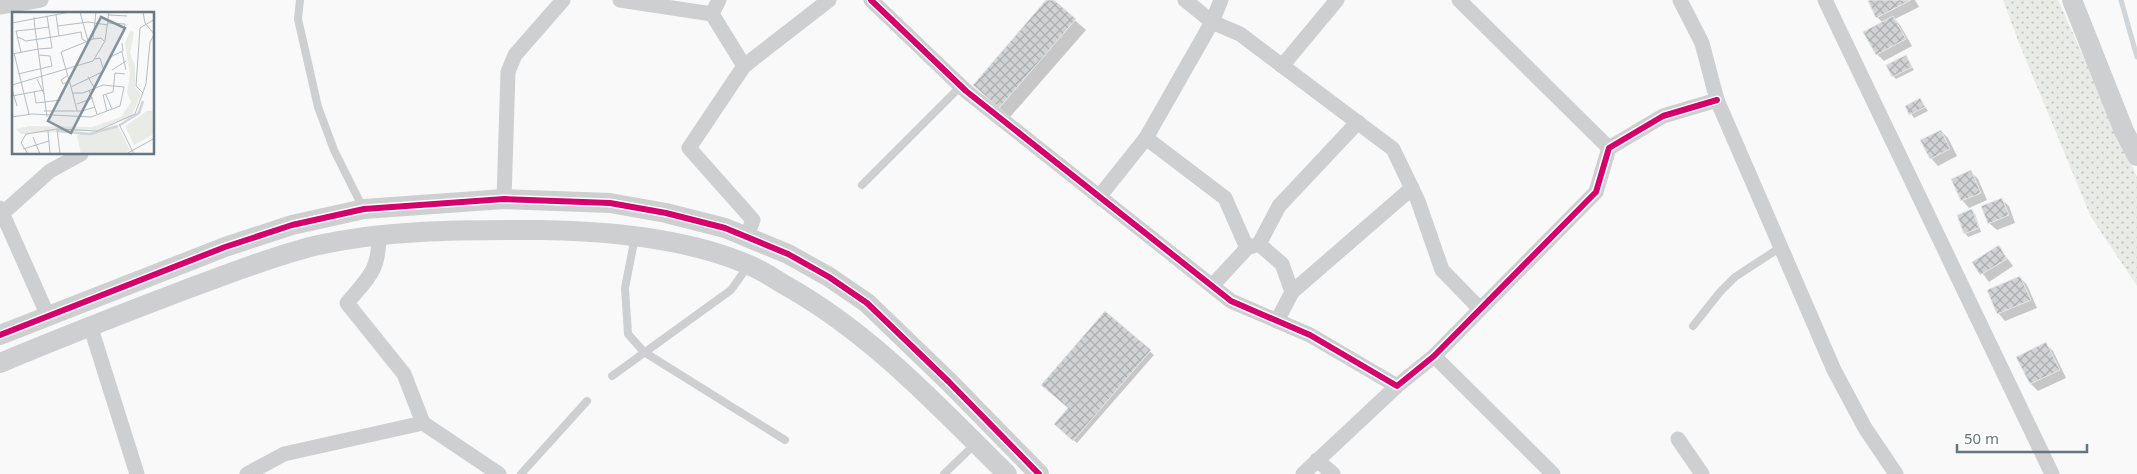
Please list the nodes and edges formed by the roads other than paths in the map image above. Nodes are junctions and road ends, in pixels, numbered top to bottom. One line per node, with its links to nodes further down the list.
1 (41, 0): 14 (street)
2 (300, 0): 30 (lane)
3 (563, 0): 29 (street)
4 (620, 0): 15 (street)
5 (829, 0): 17 (street)
6 (871, 0): 19 (street)
7 (1185, 0): 16 (street)
8 (1221, 0): 16 (street)
9 (1459, 0): 23 (street)
10 (1680, 0): 20 (street)
11 (1825, 0): 70 (street)
12 (2072, 0): 25 (street)
13 (1334, 1): 18 (street)
14 (0, 7)
15 (715, 7): 17 (street)
16 (1212, 22): 18 (street); 22 (street)
17 (744, 66): 34 (street)
18 (1282, 66): 21 (street)
19 (960, 86): 26 (lane); 28 (street)
20 (1717, 100): 23 (street); 36 (street)
21 (1358, 122): 27 (street); 35 (street)
22 (1146, 138): 28 (street); 35 (street)
23 (1609, 148): 41 (street)
24 (79, 155): 31 (street)
25 (2137, 156)
26 (862, 185)
27 (1412, 188): 39 (street); 41 (street)
28 (1099, 197): 38 (street)
29 (504, 199): 30 (street); 34 (street)
30 (364, 209): 40 (street)
31 (1, 210): 42 (street)
32 (378, 235): 33 (street); 44 (street); 53 (street)
33 (635, 236): 37 (street); 47 (lane)
34 (747, 236): 64 (street)
35 (1253, 246): 38 (street); 39 (street)
36 (1781, 247): 45 (lane); 69 (street)
37 (749, 265): 47 (lane); 56 (street)
38 (1212, 286): 43 (street)
39 (1292, 292): 43 (street)
40 (83, 302): 42 (street); 44 (street)
41 (1480, 309): 48 (street)
42 (48, 316): 46 (street)
43 (1277, 321): 51 (street)
44 (90, 326): 49 (street); 58 (street)
45 (1693, 326)
46 (0, 335)
47 (644, 352): 50 (lane); 55 (lane)
48 (1434, 356): 51 (street); 67 (street)
49 (0, 363)
50 (612, 376)
51 (1397, 386): 57 (street)
52 (586, 401): 61 (lane)
53 (423, 423): 59 (street); 60 (street)
54 (1678, 439): 68 (street)
55 (785, 440)
56 (976, 443): 62 (lane); 63 (street)
57 (1317, 460): 65 (street); 66 (street)
58 (137, 474)
59 (247, 474)
60 (499, 474)
61 (521, 474)
62 (944, 474)
63 (1007, 474)
64 (1039, 474)
65 (1303, 474)
66 (1333, 474)
67 (1553, 474)
68 (1702, 474)
69 (1896, 474)
70 (2052, 474)

